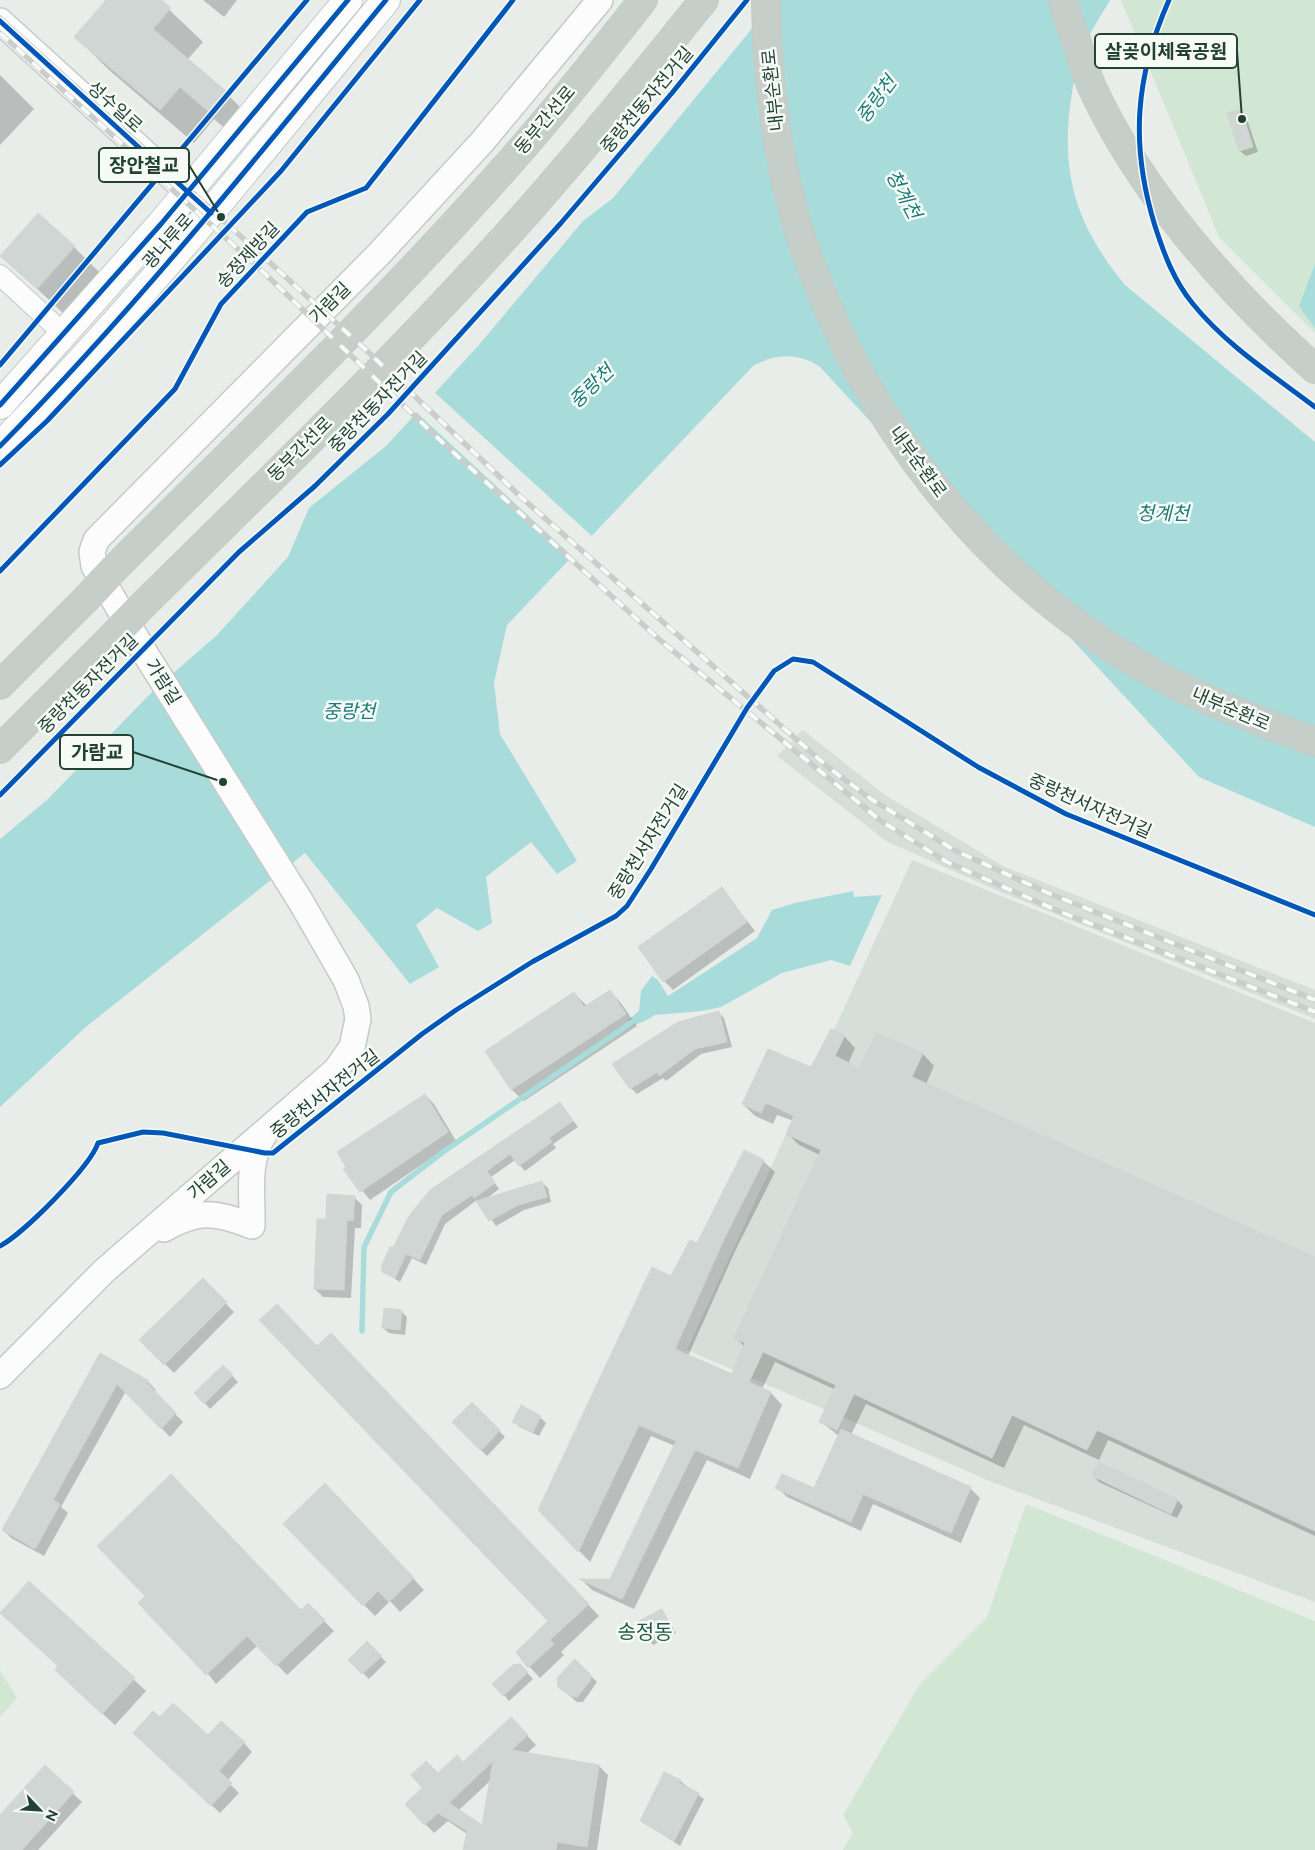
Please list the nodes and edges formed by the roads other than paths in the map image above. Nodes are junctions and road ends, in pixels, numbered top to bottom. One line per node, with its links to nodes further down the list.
1 (348, 0): 9 (main road, 광나루로)
2 (386, 0): 10 (main road, 광나루로)
3 (600, 0): 19 (street, 가람길)
4 (643, 0): 16 (highway, 동부간선로, bridge)
5 (704, 0): 18 (highway, 동부간선로, bridge)
6 (766, 0): 17 (highway, 내부순환로)
7 (1062, 0): 13 (highway)
8 (0, 21): 9 (street, 성수일로)
9 (188, 192): 10 (street, 성수일로); 12 (main road, 광나루로)
10 (211, 213): 15 (main road, 광나루로)
11 (0, 275): 12 (street)
12 (63, 333): 14 (main road, 광나루로)
13 (1315, 369)
14 (0, 405)
15 (0, 446)
16 (0, 685)
17 (1315, 742)
18 (0, 749)
19 (269, 1128): 20 (street, 가람길); 20 (street)
20 (147, 1233): 21 (street, 가람길)
21 (0, 1376)

